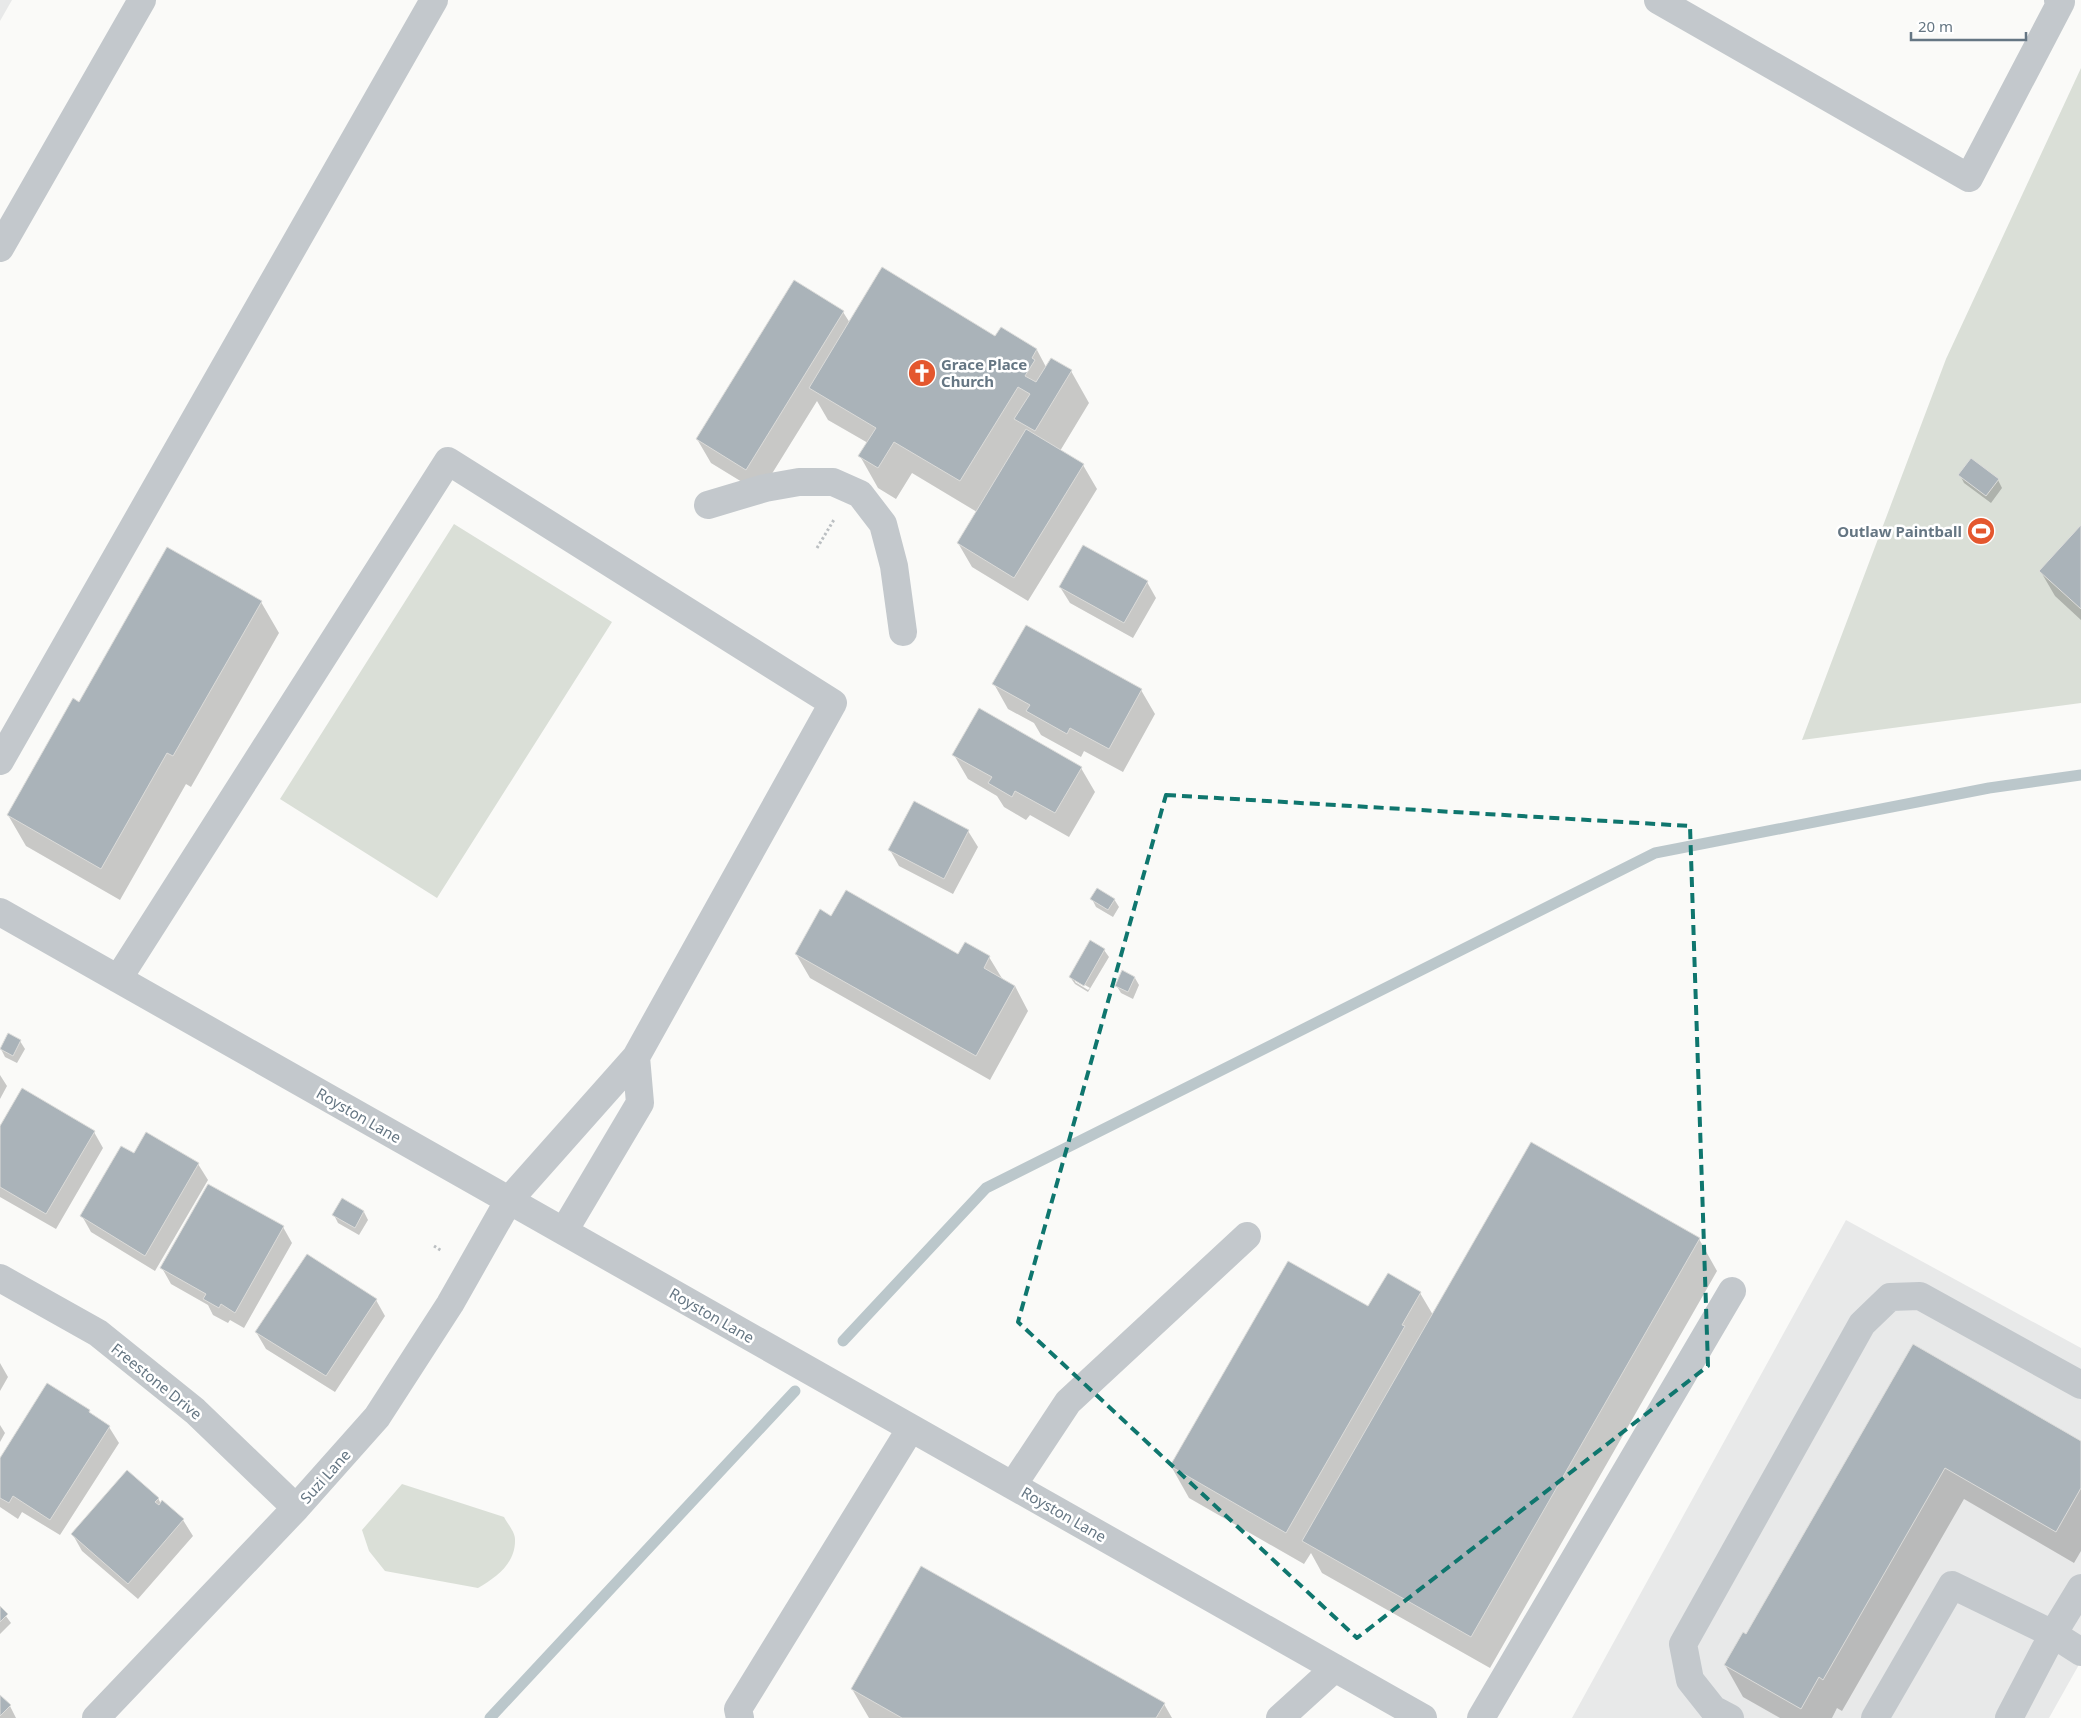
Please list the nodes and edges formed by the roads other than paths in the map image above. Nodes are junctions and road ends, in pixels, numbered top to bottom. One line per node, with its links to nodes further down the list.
1 (142, 0): 5 (street)
2 (434, 0): 8 (street)
3 (1658, 0): 4 (street)
4 (2060, 1)
5 (0, 248)
6 (708, 505): 7 (street)
7 (903, 632)
8 (0, 760)
9 (0, 912): 10 (street, Royston Lane)
10 (118, 979): 11 (street, Suzi Lane); 12 (street, Royston Lane)
11 (636, 1057): 12 (street, Suzi Lane); 13 (street)
12 (509, 1200): 13 (street, Royston Lane); 20 (street, Suzi Lane)
13 (564, 1231): 18 (street, Royston Lane)
14 (1247, 1236): 19 (street)
15 (0, 1278): 20 (street, Freestone Drive)
16 (1732, 1291): 29 (street)
17 (2081, 1385): 30 (street)
18 (911, 1428): 19 (street, Royston Lane); 26 (street)
19 (1013, 1486): 24 (street, Royston Lane)
20 (296, 1508): 25 (street, Suzi Lane)
21 (2081, 1588): 22 (street)
22 (2053, 1634): 23 (street); 31 (street); 32 (street)
23 (2081, 1652)
24 (1335, 1668): 27 (street); 28 (street, Royston Lane)
25 (96, 1718)
26 (740, 1718)
27 (1280, 1718)
28 (1423, 1718)
29 (1481, 1718)
30 (1730, 1718)
31 (1875, 1718)
32 (2009, 1718)

